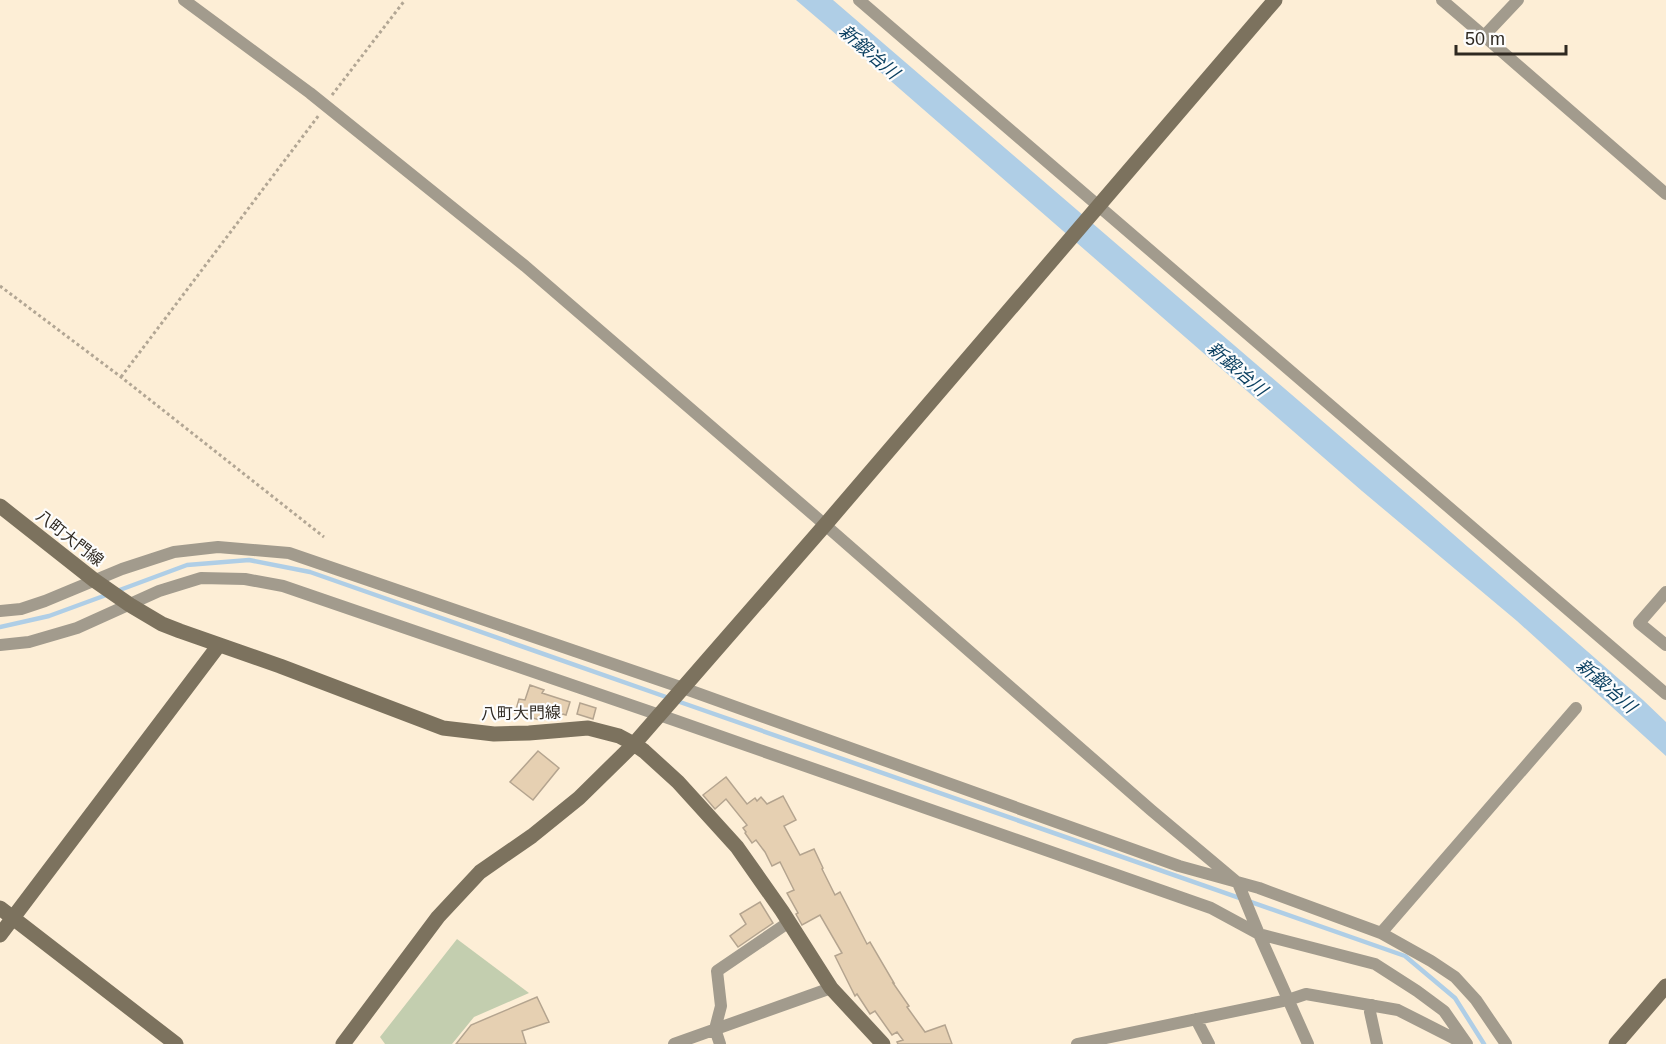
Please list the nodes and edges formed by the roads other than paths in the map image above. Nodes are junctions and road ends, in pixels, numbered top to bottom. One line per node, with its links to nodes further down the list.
1 (184, 0): 10 (street)
2 (859, 0): 8 (street)
3 (1275, 0): 8 (street)
4 (1442, 0): 6 (street)
5 (1518, 0): 6 (street)
6 (1484, 36): 7 (street)
7 (1666, 194)
8 (1095, 210): 10 (street); 19 (street)
9 (0, 506): 11 (street, 八町大門線)
10 (825, 525): 18 (street); 23 (street)
11 (94, 580): 13 (street, 八町大門線); 14 (street); 18 (street)
12 (1666, 592): 17 (street)
13 (130, 605): 15 (street); 16 (street, 八町大門線); 21 (street)
14 (0, 611)
15 (0, 645)
16 (219, 645): 22 (street, 八町大門線); 25 (street)
17 (1666, 645)
18 (683, 688): 21 (street); 23 (street)
19 (1666, 694)
20 (1576, 708): 27 (street)
21 (659, 715): 22 (street); 28 (street)
22 (634, 744): 26 (street, 八町大門線); 37 (street)
23 (1238, 883): 27 (street); 28 (street)
24 (0, 908): 25 (street)
25 (13, 918): 29 (street); 36 (street)
26 (789, 921): 31 (street, 八町大門線); 35 (street)
27 (1381, 933): 46 (street)
28 (1259, 934): 32 (street); 45 (street)
29 (0, 935)
30 (1666, 986): 47 (street)
31 (831, 988): 35 (street); 40 (street, 八町大門線)
32 (1288, 1000): 33 (street); 34 (street); 43 (street)
33 (1372, 1005): 44 (street); 45 (street)
34 (1196, 1019): 41 (street); 42 (street)
35 (715, 1029): 38 (street); 39 (street)
36 (176, 1044)
37 (343, 1044)
38 (674, 1044)
39 (720, 1044)
40 (883, 1044)
41 (1077, 1044)
42 (1209, 1044)
43 (1308, 1044)
44 (1377, 1044)
45 (1466, 1044)
46 (1506, 1044)
47 (1616, 1044)

